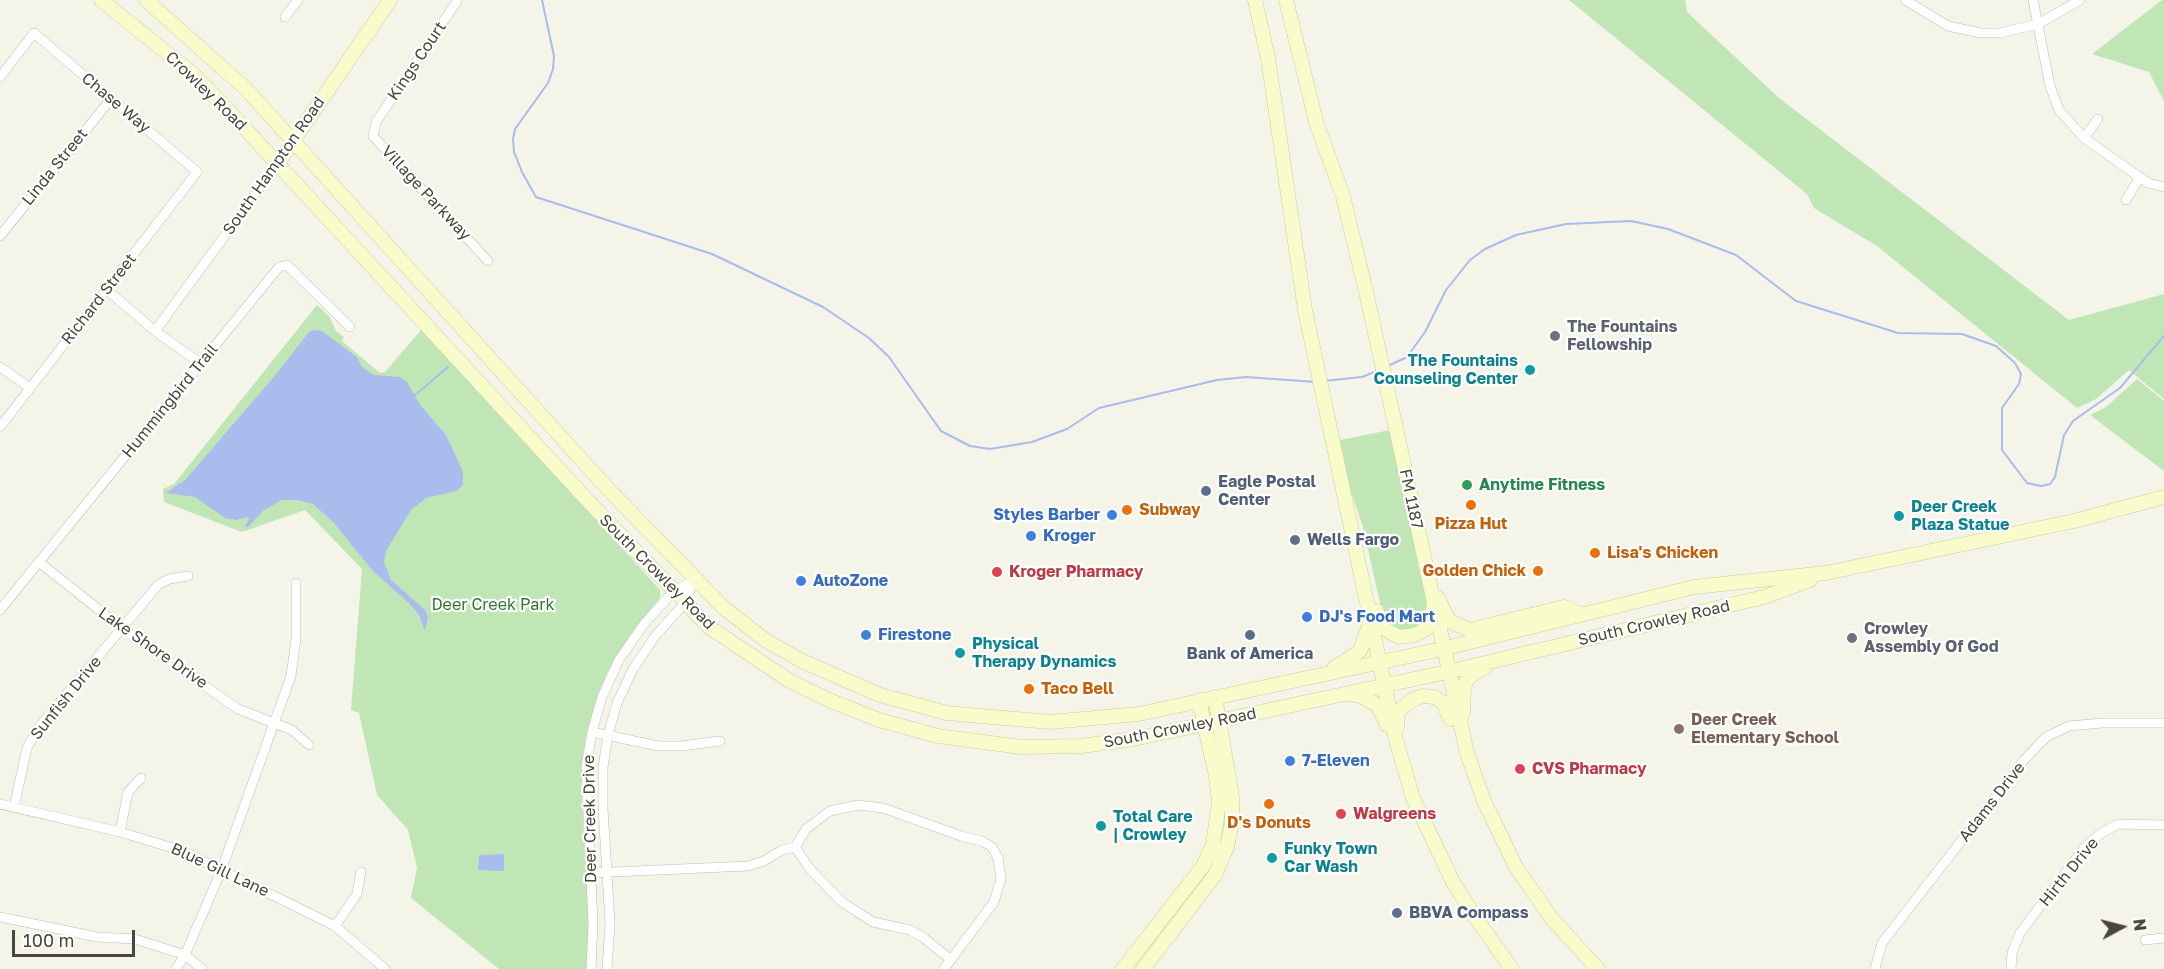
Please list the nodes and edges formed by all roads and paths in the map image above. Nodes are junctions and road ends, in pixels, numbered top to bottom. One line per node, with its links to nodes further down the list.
1 (101, 0): 19 (main road, Crowley Road)
2 (146, 0): 18 (main road, Crowley Road)
3 (298, 0): 11 (street)
4 (390, 0): 18 (main road, South Hampton Road)
5 (456, 0): 16 (street, Kings Court)
6 (1255, 0): 35 (main road)
7 (1286, 0): 33 (main road, FM 1187 / FM 1187)
8 (1905, 0): 12 (street)
9 (2033, 0): 12 (street)
10 (2080, 0): 12 (street)
11 (285, 17)
12 (2038, 24): 17 (street)
13 (0, 77): 14 (street, Chase Way)
14 (111, 99): 20 (street, Chase Way); 24 (street, Linda Street)
15 (2098, 119): 17 (street)
16 (376, 122): 25 (street, Village Parkway)
17 (2084, 138): 21 (street)
18 (293, 140): 19 (main road, South Hampton Road); 39 (main road, South Crowley Road)
19 (278, 163): 28 (street, South Hampton Road); 41 (main road, South Crowley Road)
20 (197, 172): 26 (street, Richard Street)
21 (2140, 177): 22 (street); 23 (street)
22 (2164, 187)
23 (2126, 200)
24 (0, 236)
25 (488, 261)
26 (106, 289): 28 (street); 31 (street, Richard Street)
27 (350, 327): 29 (street, Hummingbird Trail)
28 (155, 331): 29 (street)
29 (200, 363): 36 (street, Hummingbird Trail)
30 (0, 367): 31 (street)
31 (30, 388): 32 (street, Richard Street)
32 (1, 424)
33 (1402, 457): 43 (main road, FM 1187 / FM 1187); 46 (main road)
34 (2164, 497): 37 (main road, South Crowley Road)
35 (1354, 536): 43 (main road); 47 (main road)
36 (39, 562): 45 (street, Hummingbird Trail); 49 (street, Lake Shore Drive)
37 (1826, 573): 42 (main road, South Crowley Road); 48 (main road, South Crowley Road)
38 (188, 576): 49 (street, Sunfish Drive)
39 (694, 580): 41 (street, Deer Creek Drive); 44 (street, Deer Creek Drive); 59 (main road, South Crowley Road)
40 (296, 583): 62 (street)
41 (673, 592): 44 (main road, South Crowley Road); 65 (street, Deer Creek Drive)
42 (1644, 599): 46 (main road, South Crowley Road); 48 (main road)
43 (1432, 601): 50 (main road, FM 1187 / FM 1187)
44 (684, 604): 66 (street, Deer Creek Drive); 69 (main road, South Crowley Road)
45 (0, 610)
46 (1580, 614): 50 (main road, South Crowley Road)
47 (1371, 621): 52 (main road); 54 (main road)
48 (1650, 623): 51 (main road, South Crowley Road)
49 (123, 629): 62 (street, Lake Shore Drive); 74 (street, Sunfish Drive)
50 (1443, 649): 52 (main road, South Crowley Road); 53 (main road, FM 1187 / FM 1187)
51 (1497, 660): 53 (main road, South Crowley Road); 64 (main road)
52 (1379, 662): 54 (main road, South Crowley Road); 55 (main road)
53 (1447, 672): 55 (main road, South Crowley Road); 64 (main road, FM 1187 / FM 1187)
54 (1329, 673): 57 (main road, South Crowley Road)
55 (1384, 685): 56 (main road, South Crowley Road); 67 (main road)
56 (1344, 693): 60 (main road, South Crowley Road); 72 (main road)
57 (1215, 697): 58 (main road, South Crowley Road); 60 (main road)
58 (1199, 700): 59 (main road, South Crowley Road); 63 (main road)
59 (985, 718): 69 (main road)
60 (1220, 722): 63 (main road, South Crowley Road); 77 (main road)
61 (2164, 723): 100 (street, Adams Drive)
62 (274, 724): 70 (street, Lake Shore Drive); 80 (street)
63 (1204, 725): 69 (main road, South Crowley Road); 77 (main road)
64 (1460, 729): 79 (main road, FM 1187 / FM 1187)
65 (592, 732): 66 (street); 83 (street, Deer Creek Drive)
66 (608, 735): 68 (street); 82 (street, Deer Creek Drive)
67 (1396, 740): 72 (main road); 79 (main road)
68 (720, 741)
69 (982, 743)
70 (309, 745)
71 (141, 778): 76 (street)
72 (1413, 798): 98 (main road)
73 (0, 804): 74 (street, Blue Gill Lane)
74 (14, 807): 76 (street, Blue Gill Lane)
75 (2164, 825): 101 (street, Hirth Drive)
76 (120, 832): 80 (street, Blue Gill Lane)
77 (1220, 846): 96 (main road); 97 (main road)
78 (795, 847): 82 (street); 89 (street); 89 (street)
79 (1516, 867): 99 (main road, FM 1187 / FM 1187)
80 (221, 871): 85 (street, Blue Gill Lane); 88 (street)
81 (361, 872): 85 (street)
82 (607, 872): 83 (street); 94 (street, Deer Creek Drive)
83 (590, 873): 93 (street, Deer Creek Drive)
84 (0, 917): 88 (street)
85 (335, 926): 92 (street, Blue Gill Lane)
86 (2164, 938): 87 (street)
87 (2145, 940)
88 (185, 955): 90 (street); 91 (street)
89 (951, 960): 95 (street)
90 (176, 969)
91 (202, 969)
92 (385, 969)
93 (591, 969)
94 (608, 969)
95 (944, 969)
96 (1123, 969)
97 (1143, 969)
98 (1512, 969)
99 (1598, 969)
100 (1875, 969)
101 (2011, 969)

